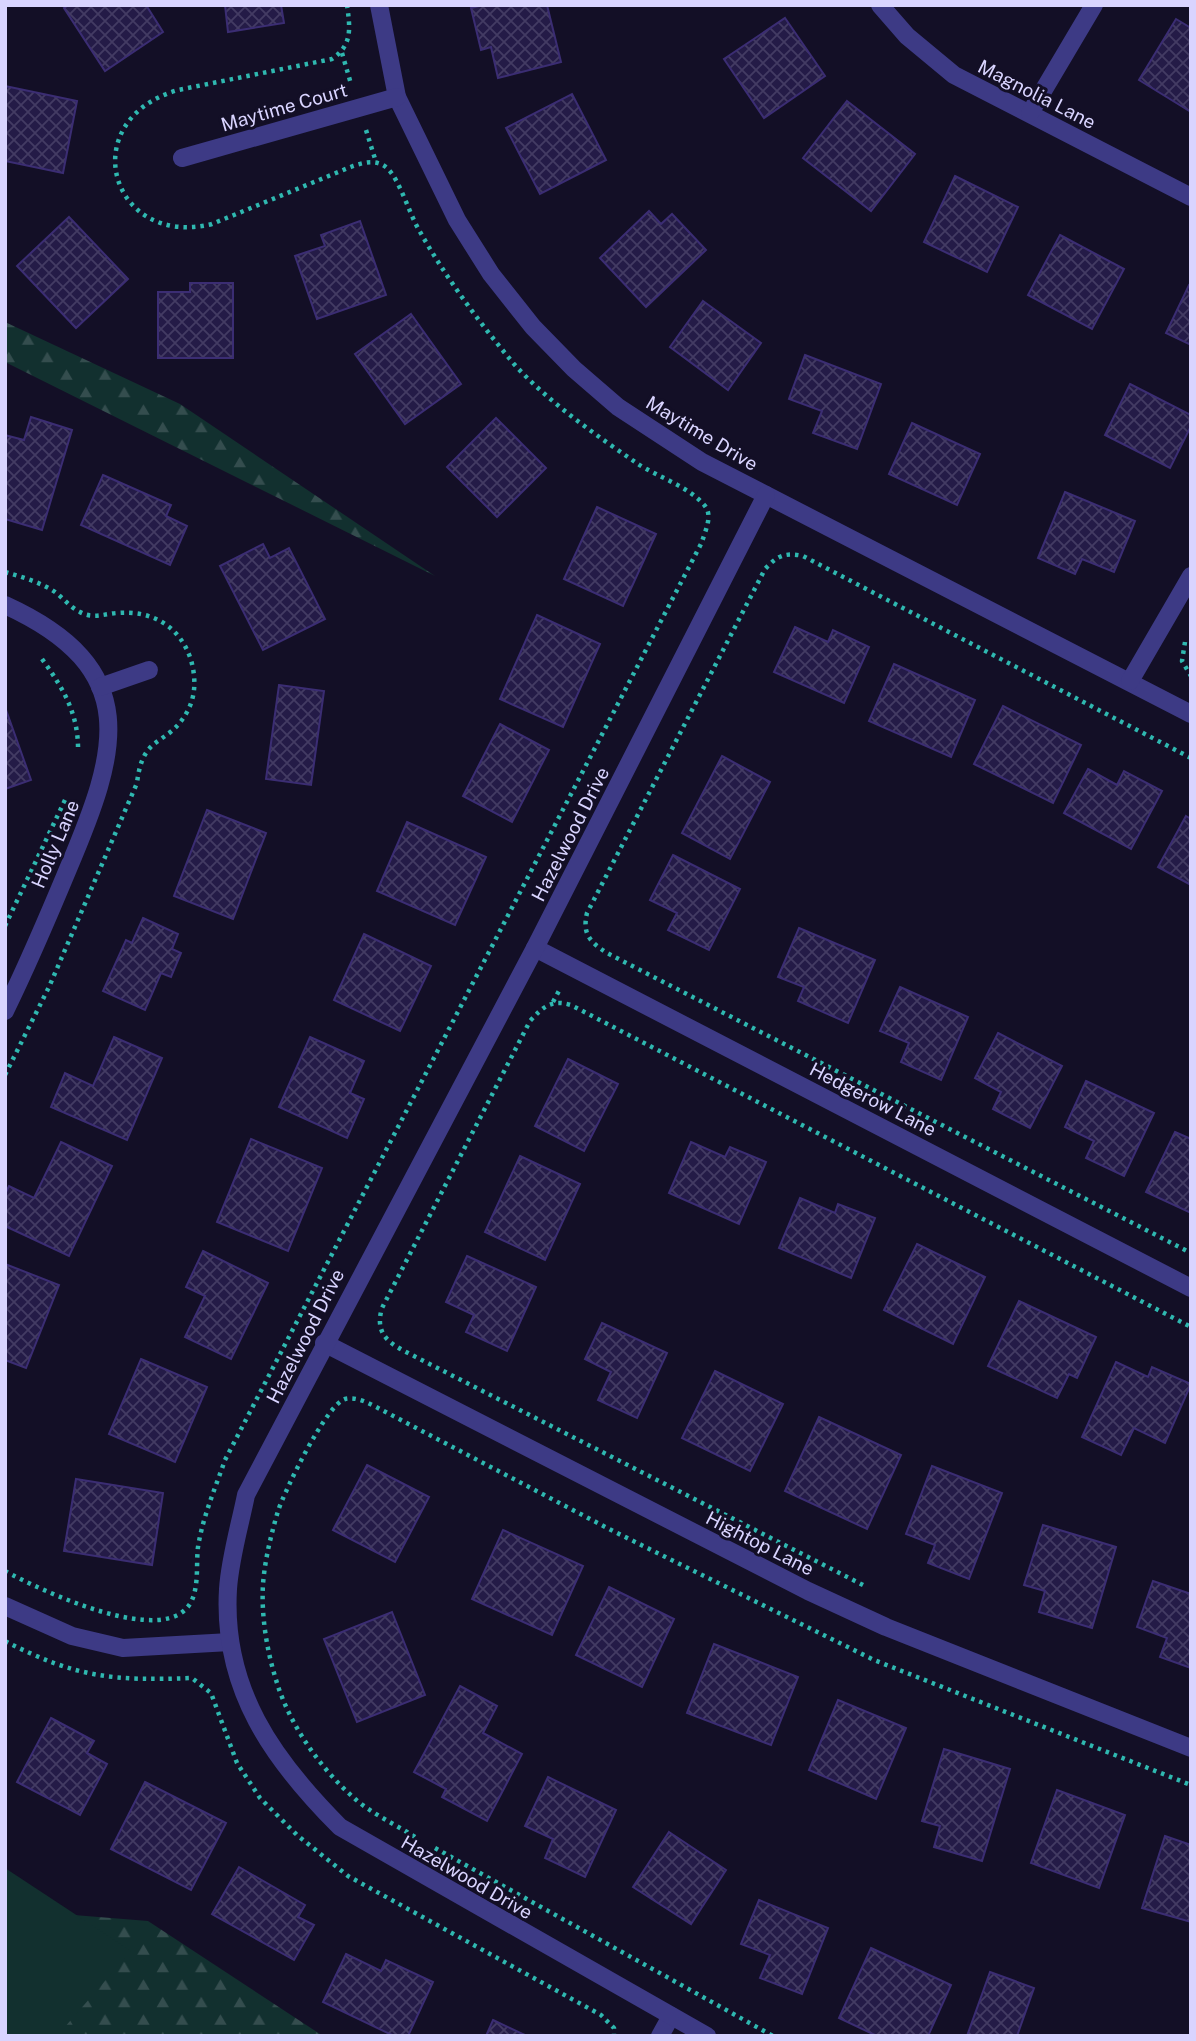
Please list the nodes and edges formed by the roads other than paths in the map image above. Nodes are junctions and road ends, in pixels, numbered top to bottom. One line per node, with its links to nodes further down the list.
1 (379, 5): 4 (street, Maytime Drive)
2 (880, 5): 5 (street, Magnolia Lane)
3 (1094, 5): 5 (street)
4 (397, 97): 6 (street, Maytime Court); 8 (street, Maytime Drive)
5 (1030, 113): 7 (street, Magnolia Lane)
6 (182, 158)
7 (1191, 197)
8 (766, 495): 12 (street, Maytime Drive); 15 (street, Hazelwood Drive)
9 (1191, 576): 12 (street)
10 (5, 606): 13 (street, Holly Lane)
11 (149, 670): 13 (street)
12 (1130, 681): 14 (street, Maytime Drive)
13 (100, 687): 16 (street, Holly Lane)
14 (1191, 714)
15 (535, 948): 17 (street, Hedgerow Lane); 18 (street, Hazelwood Drive)
16 (5, 1011)
17 (1191, 1288)
18 (324, 1343): 20 (street, Hazelwood Drive); 21 (street, Hightop Lane)
19 (5, 1606): 20 (street)
20 (230, 1642): 22 (street, Hazelwood Drive)
21 (1191, 1748)
22 (671, 2016): 23 (street); 24 (street, Hazelwood Drive)
23 (660, 2036)
24 (707, 2036)

